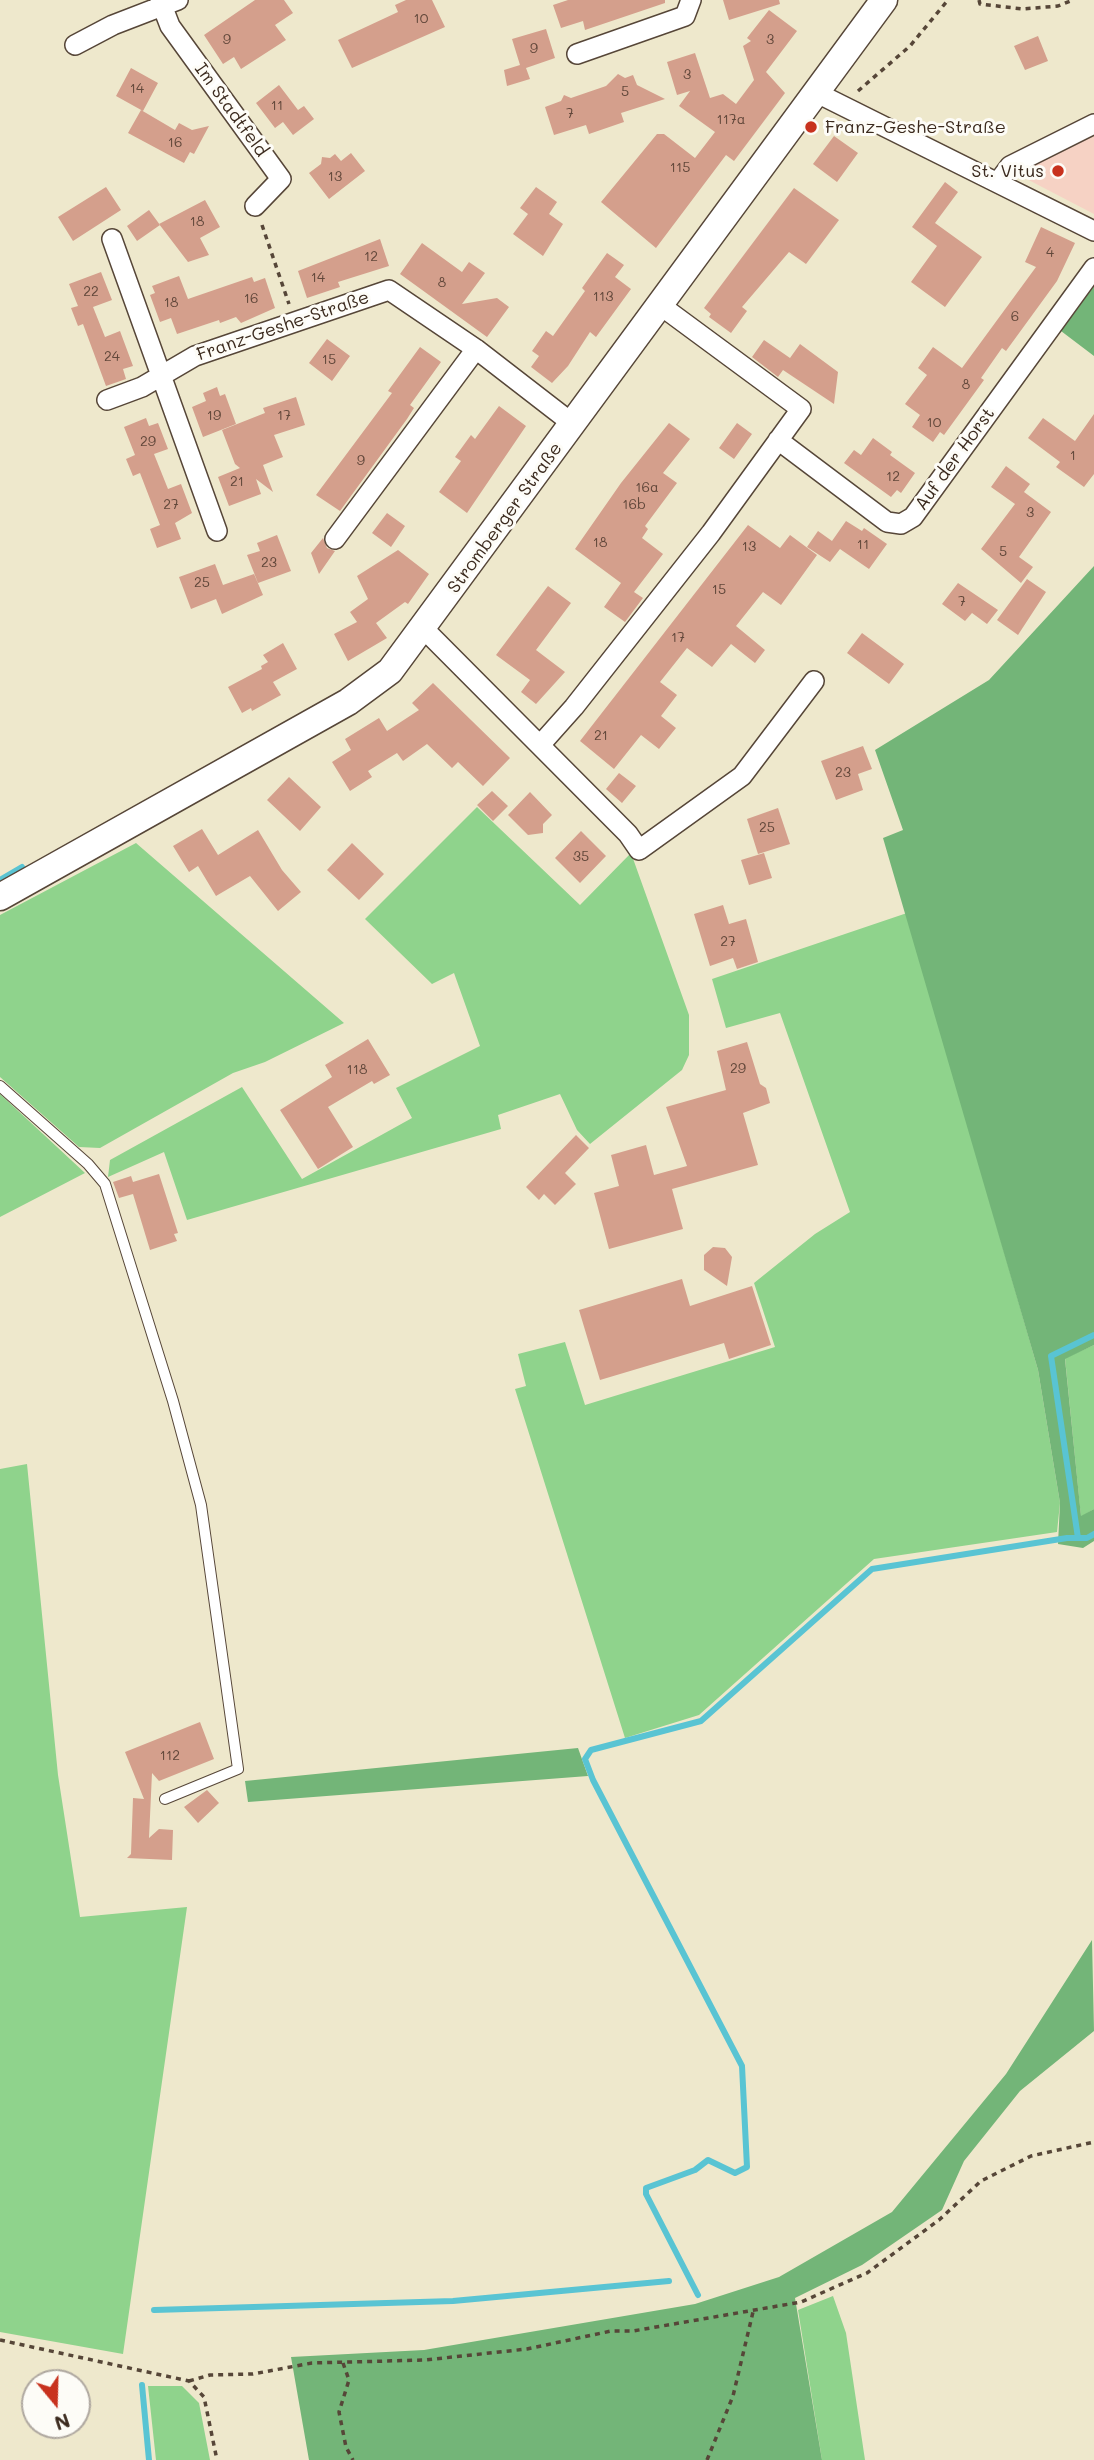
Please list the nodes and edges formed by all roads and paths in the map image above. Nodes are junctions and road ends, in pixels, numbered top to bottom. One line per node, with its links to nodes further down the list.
1 (691, 0): 8 (street)
2 (884, 0): 9 (main road, Stromberger Straße)
3 (948, 0): 10 (path)
4 (979, 0): 5 (path)
5 (1073, 0)
6 (167, 2): 7 (street, Im Stadtfeld); 13 (street, Im Stadtfeld)
7 (75, 45)
8 (577, 54)
9 (817, 93): 10 (street); 17 (main road, Stromberger Straße)
10 (840, 106): 12 (street)
11 (1094, 124): 12 (street)
12 (998, 183): 14 (street)
13 (255, 206): 18 (path)
14 (1094, 231)
15 (113, 239): 20 (street)
16 (1094, 268): 23 (street, Auf der Horst)
17 (660, 305): 22 (main road, Stromberger Straße); 23 (street)
18 (295, 322): 19 (street, Franz-Geshe-Straße); 20 (street, Franz-Geshe-Straße)
19 (476, 349): 22 (street, Franz-Geshe-Straße); 25 (street)
20 (159, 375): 21 (street, Franz-Geshe-Straße); 24 (street)
21 (107, 400)
22 (573, 425): 26 (main road, Stromberger Straße)
23 (778, 440): 28 (street)
24 (217, 531)
25 (335, 539)
26 (424, 629): 28 (street); 29 (main road, Stromberger Straße)
27 (814, 681): 28 (street)
28 (541, 744)
29 (0, 897)
30 (0, 1086): 31 (lane)
31 (165, 1799)
32 (1094, 2142): 33 (path)
33 (753, 2312): 35 (path); 39 (path)
34 (0, 2340): 36 (path)
35 (343, 2363): 36 (path); 38 (path)
36 (189, 2381): 37 (path)
37 (217, 2460)
38 (353, 2460)
39 (707, 2460)

